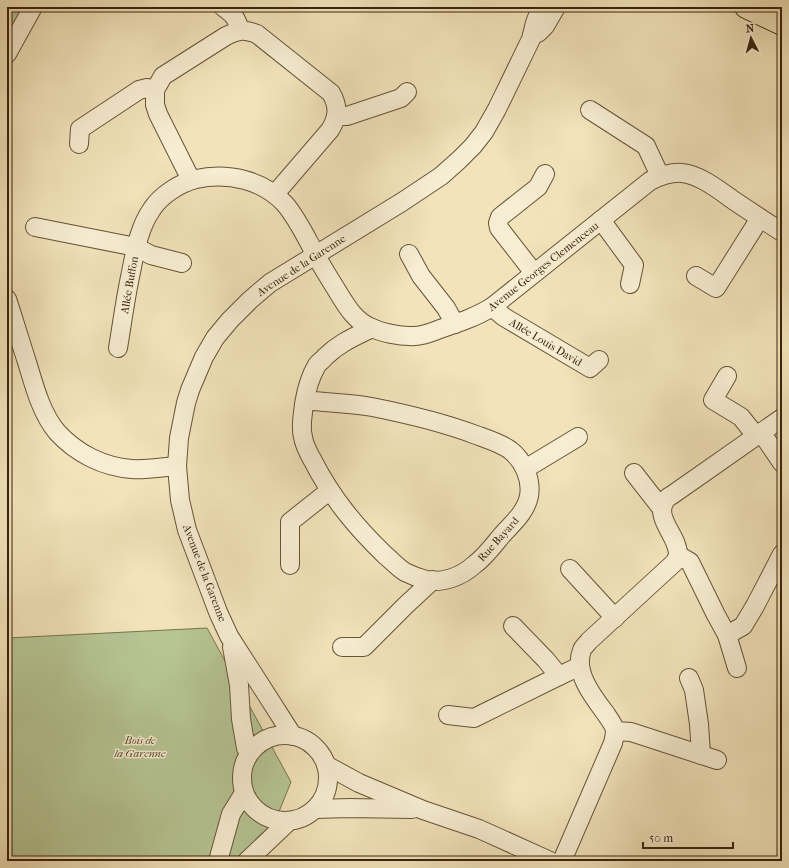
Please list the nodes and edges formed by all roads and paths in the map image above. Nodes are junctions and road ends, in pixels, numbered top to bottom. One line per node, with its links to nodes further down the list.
1 (33, 7): 9 (street)
2 (223, 7): 7 (street)
3 (541, 7): 8 (street)
4 (556, 7): 8 (street)
5 (746, 7): 6 (main road)
6 (782, 24)
7 (240, 30): 10 (street); 13 (street)
8 (531, 39): 25 (street, Avenue de la Garenne)
9 (7, 54)
10 (155, 90): 14 (street); 17 (street)
11 (407, 92): 13 (street)
12 (590, 110): 16 (street)
13 (336, 116): 18 (street)
14 (79, 144)
15 (545, 174): 27 (street)
16 (660, 176): 19 (street, Avenue Georges Clemenceau); 20 (street, Avenue Georges Clemenceau)
17 (191, 180): 18 (street); 23 (street)
18 (275, 194): 25 (street, Avenue Georges Clemenceau)
19 (760, 218): 22 (street, Avenue Georges Clemenceau); 28 (street)
20 (601, 220): 27 (street, Avenue Georges Clemenceau); 29 (street)
21 (36, 226): 23 (street)
22 (782, 232)
23 (136, 247): 26 (street, Allée Buffon); 36 (street, Allée Buffon)
24 (409, 254): 33 (street)
25 (315, 255): 32 (street, Avenue Georges Clemenceau); 44 (street, Avenue de la Garenne)
26 (182, 263)
27 (534, 273): 31 (street, Avenue Georges Clemenceau)
28 (696, 276)
29 (630, 284)
30 (7, 299): 44 (street)
31 (492, 307): 33 (street, Avenue Georges Clemenceau); 37 (street, Allée Louis David)
32 (352, 314): 34 (street, Avenue Georges Clemenceau); 35 (street)
33 (455, 324): 34 (street, Avenue Georges Clemenceau)
34 (372, 328): 35 (street, Rue Bayard)
35 (343, 342): 39 (street, Rue Bayard)
36 (118, 348)
37 (599, 360)
38 (727, 376): 41 (street)
39 (305, 400): 45 (street, Rue Bayard); 47 (street, Rue Bayard)
40 (782, 418): 41 (street)
41 (758, 434): 43 (street); 48 (street)
42 (578, 436): 45 (street)
43 (782, 463)
44 (177, 466): 59 (street, Avenue de la Garenne)
45 (525, 469): 54 (street, Rue Bayard)
46 (634, 473): 48 (street)
47 (329, 491): 51 (street); 53 (street, Rue Bayard)
48 (662, 509): 50 (street)
49 (782, 554): 58 (street)
50 (678, 556): 56 (street); 58 (street)
51 (290, 565)
52 (570, 569): 56 (street)
53 (404, 571): 54 (street, Rue Bayard); 55 (street)
54 (433, 580): 55 (street)
55 (406, 604): 60 (street)
56 (615, 618): 61 (street)
57 (513, 626): 63 (street)
58 (726, 635): 62 (street)
59 (229, 636): 67 (street); 68 (street)
60 (342, 647)
61 (580, 666): 63 (street); 66 (street)
62 (737, 668)
63 (559, 676): 65 (street)
64 (689, 678): 66 (street)
65 (448, 715)
66 (615, 731): 77 (street)
67 (294, 736): 68 (street); 69 (street)
68 (251, 751): 70 (street)
69 (326, 765): 71 (street); 72 (street)
70 (244, 793): 73 (street); 74 (street)
71 (315, 809): 72 (street); 73 (street)
72 (423, 810): 76 (street)
73 (288, 822): 75 (street)
74 (218, 861)
75 (247, 861)
76 (550, 861)
77 (562, 861)

